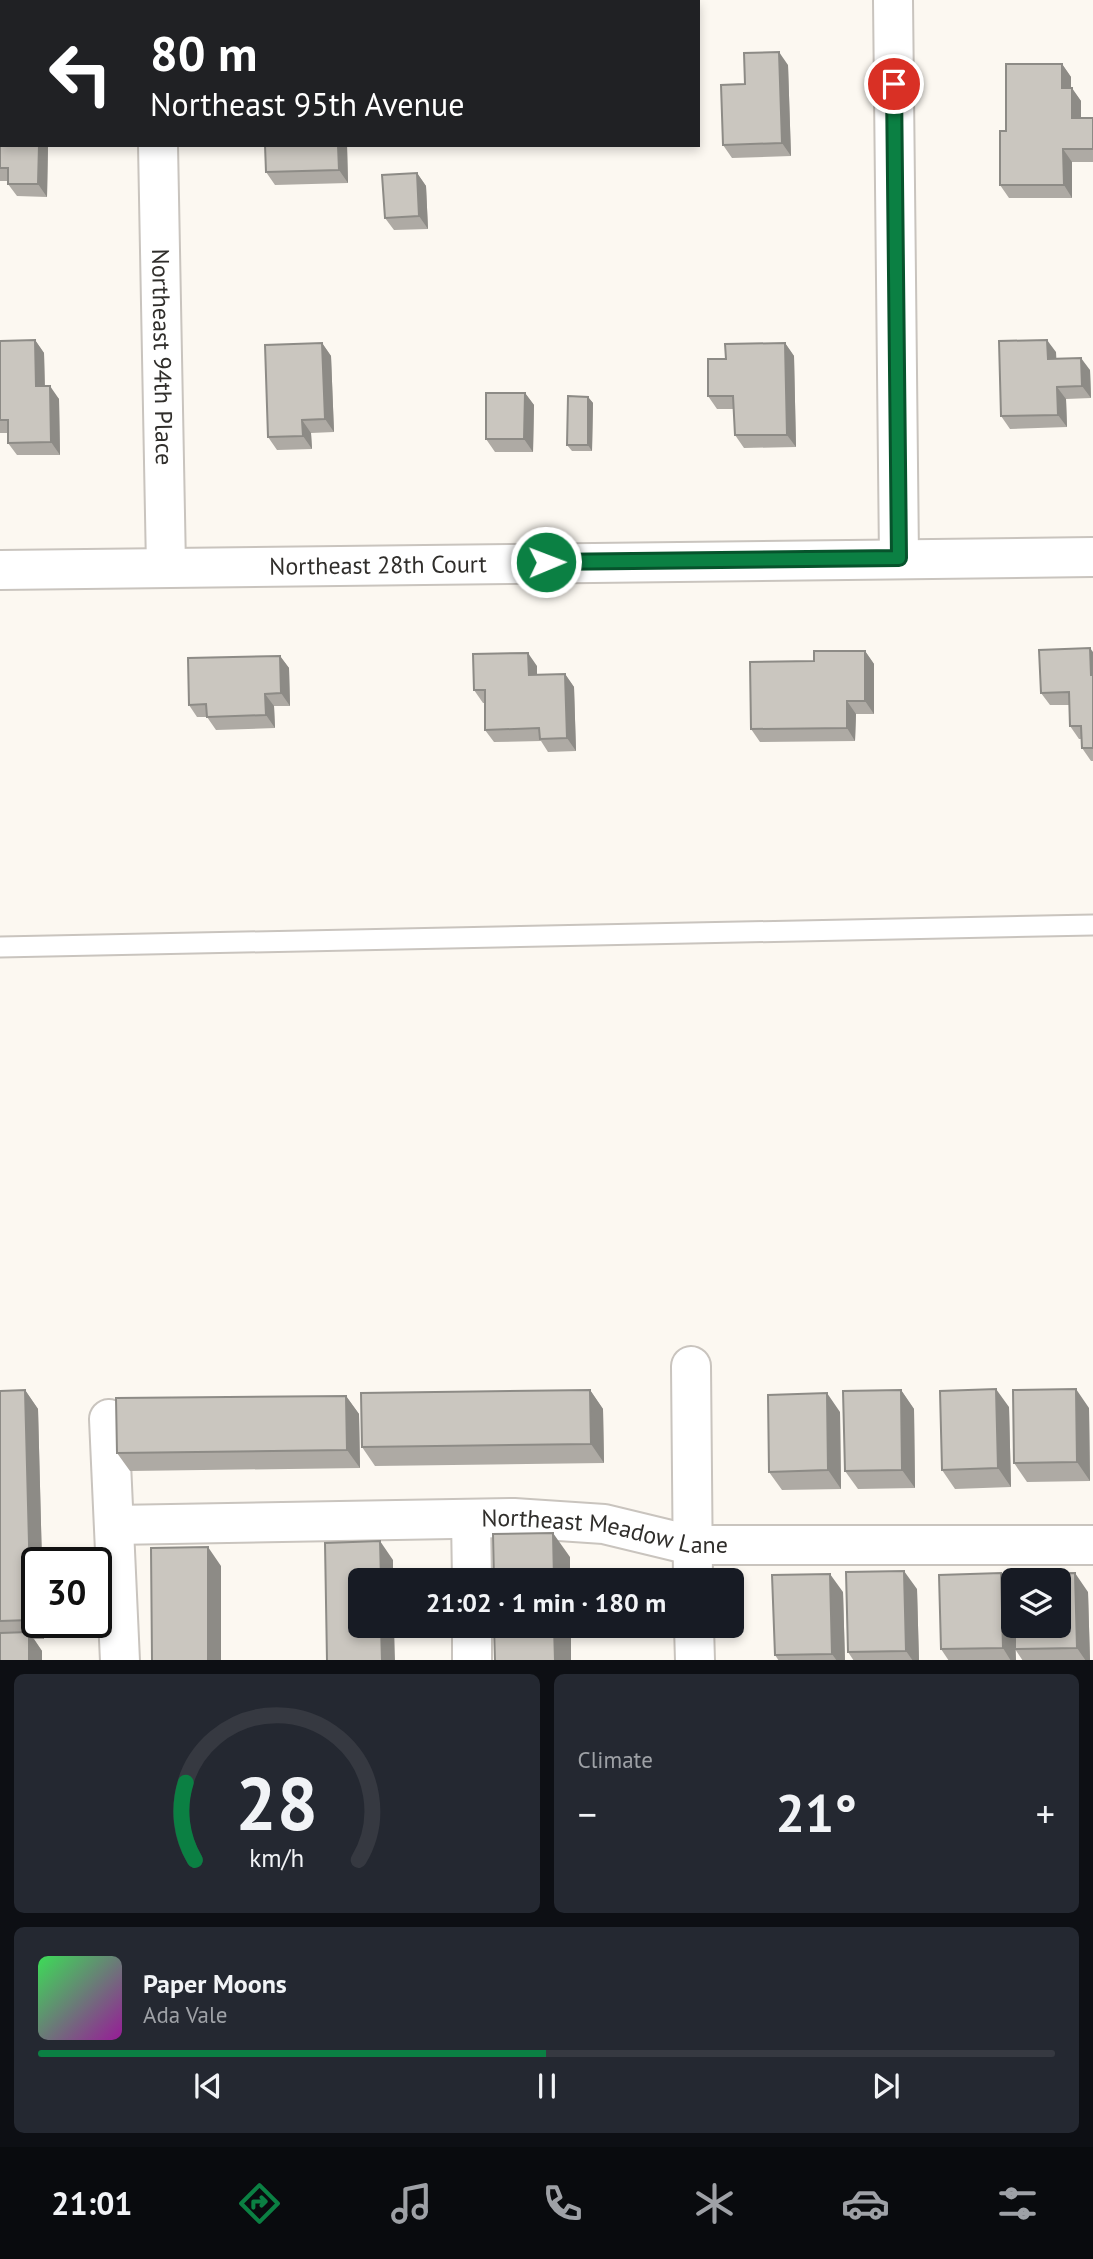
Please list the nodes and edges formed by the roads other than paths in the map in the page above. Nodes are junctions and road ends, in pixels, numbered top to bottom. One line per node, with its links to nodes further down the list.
1 (893, 0): 4 (street)
2 (158, 147): 5 (street, Northeast 94th Place)
3 (1093, 557): 4 (street, Northeast 28th Court)
4 (899, 558): 5 (street, Northeast 28th Court)
5 (166, 567): 6 (street, Northeast 28th Court)
6 (0, 570)
7 (1093, 925): 8 (lane)
8 (0, 947)
9 (691, 1366): 14 (street)
10 (109, 1419): 12 (street)
11 (471, 1519): 12 (street, Northeast Meadow Lane); 14 (street, Northeast Meadow Lane); 15 (street)
12 (114, 1525): 18 (street)
13 (1093, 1545): 14 (street, Northeast Meadow Lane)
14 (692, 1562)
15 (472, 1568)
16 (472, 1638): 19 (street)
17 (694, 1638): 20 (street)
18 (120, 1660)
19 (472, 1660)
20 (695, 1660)

